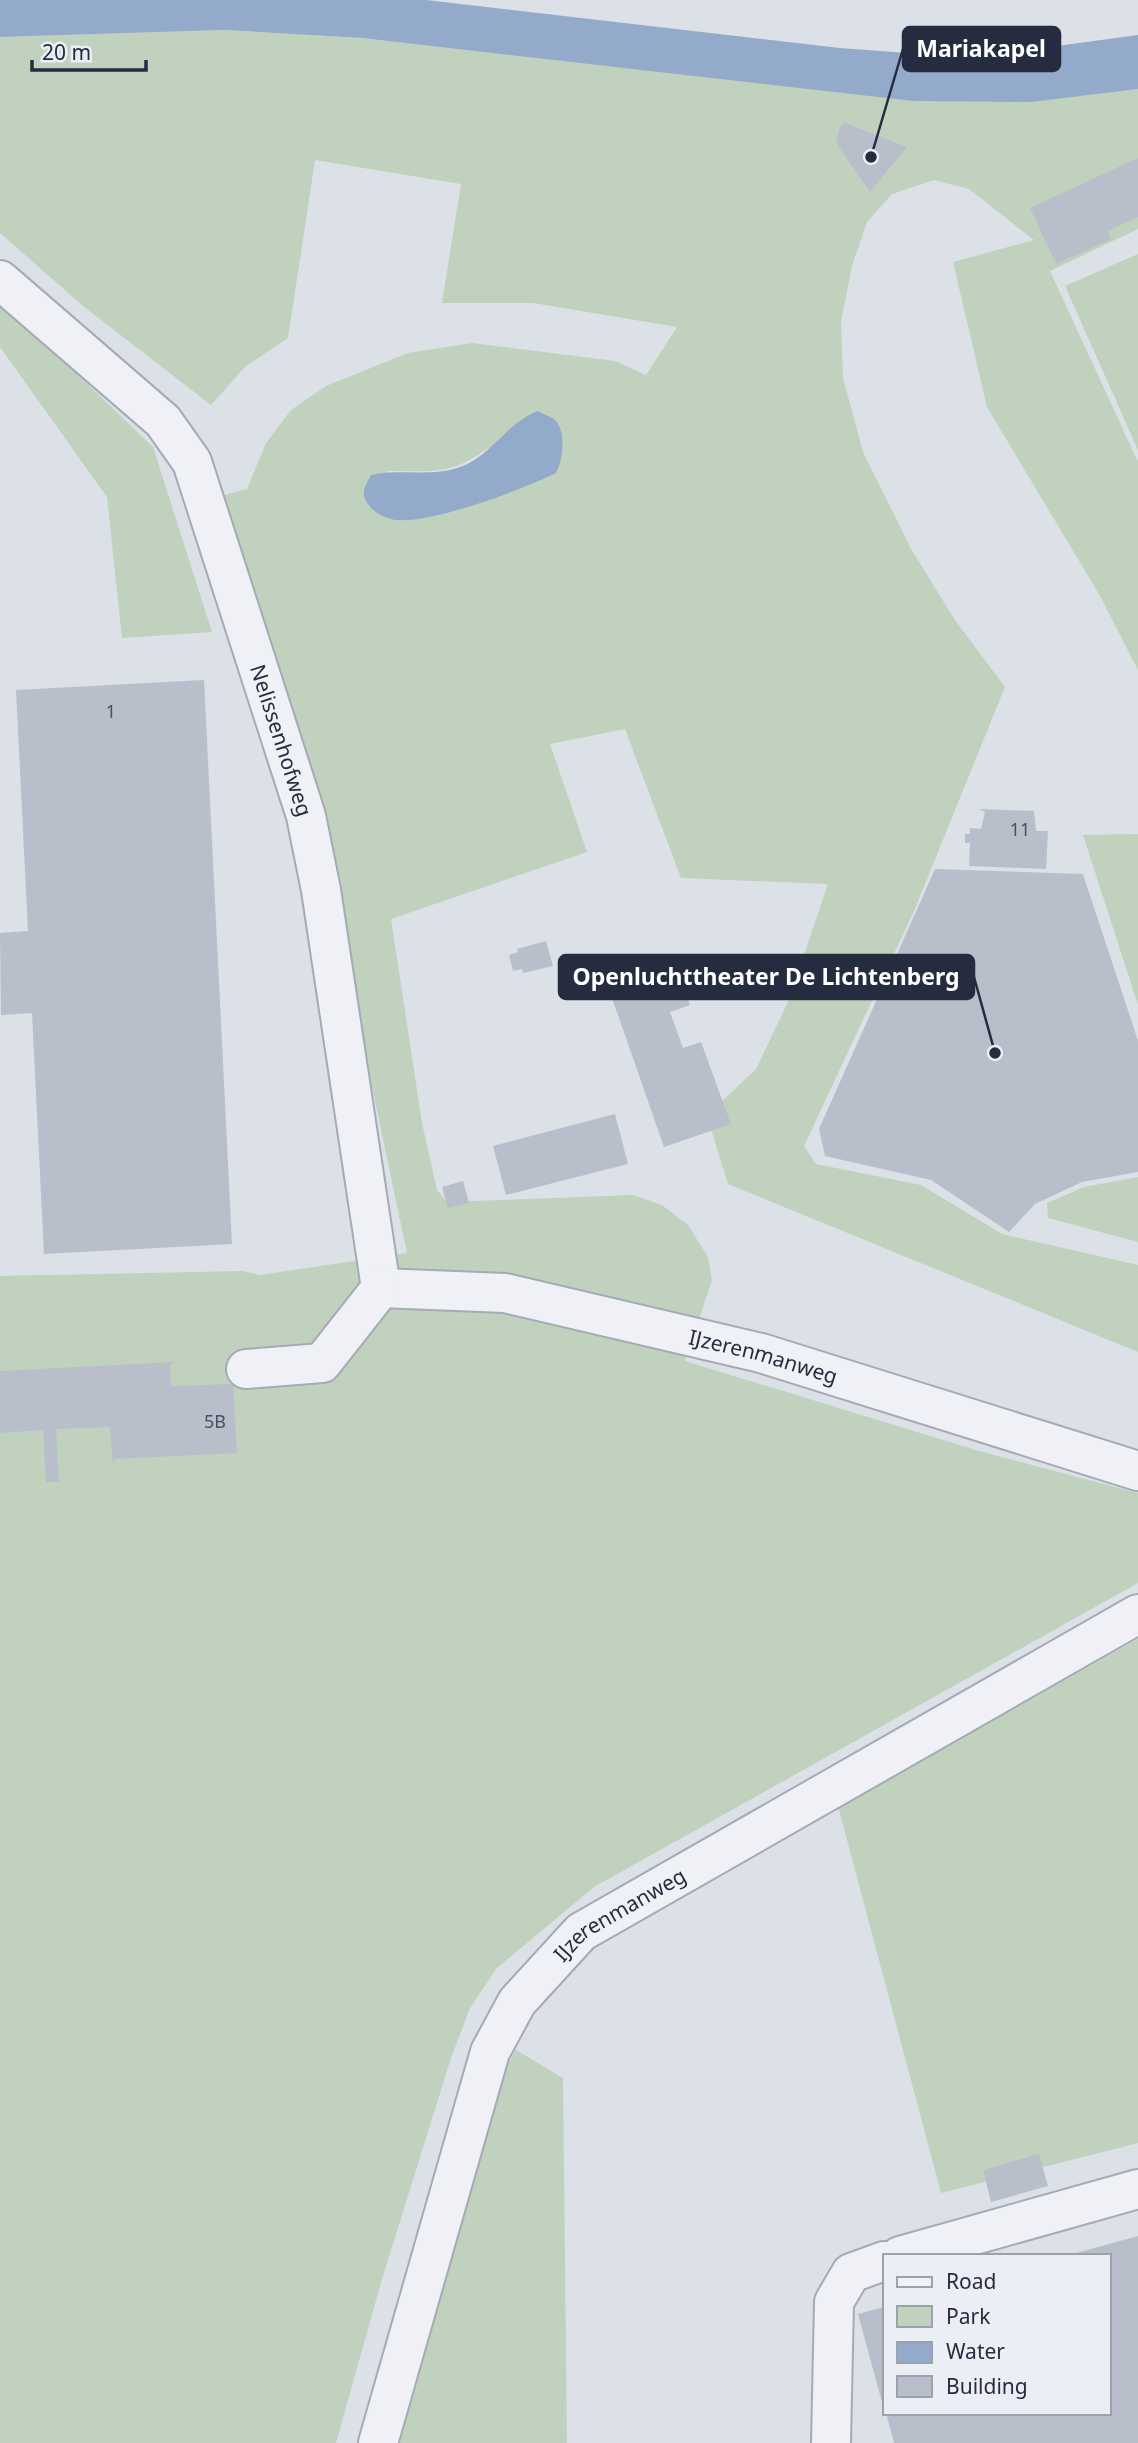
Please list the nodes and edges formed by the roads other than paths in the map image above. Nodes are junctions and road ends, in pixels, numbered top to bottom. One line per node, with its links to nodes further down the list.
1 (0, 280): 2 (street, Nelissenhofweg)
2 (381, 1288): 3 (street); 4 (street, IJzerenmanweg)
3 (246, 1369)
4 (1138, 1471)
5 (1138, 1614): 9 (street, IJzerenmanweg)
6 (1138, 2189): 7 (street)
7 (907, 2254)
8 (883, 2262): 10 (street)
9 (378, 2443)
10 (831, 2443)

